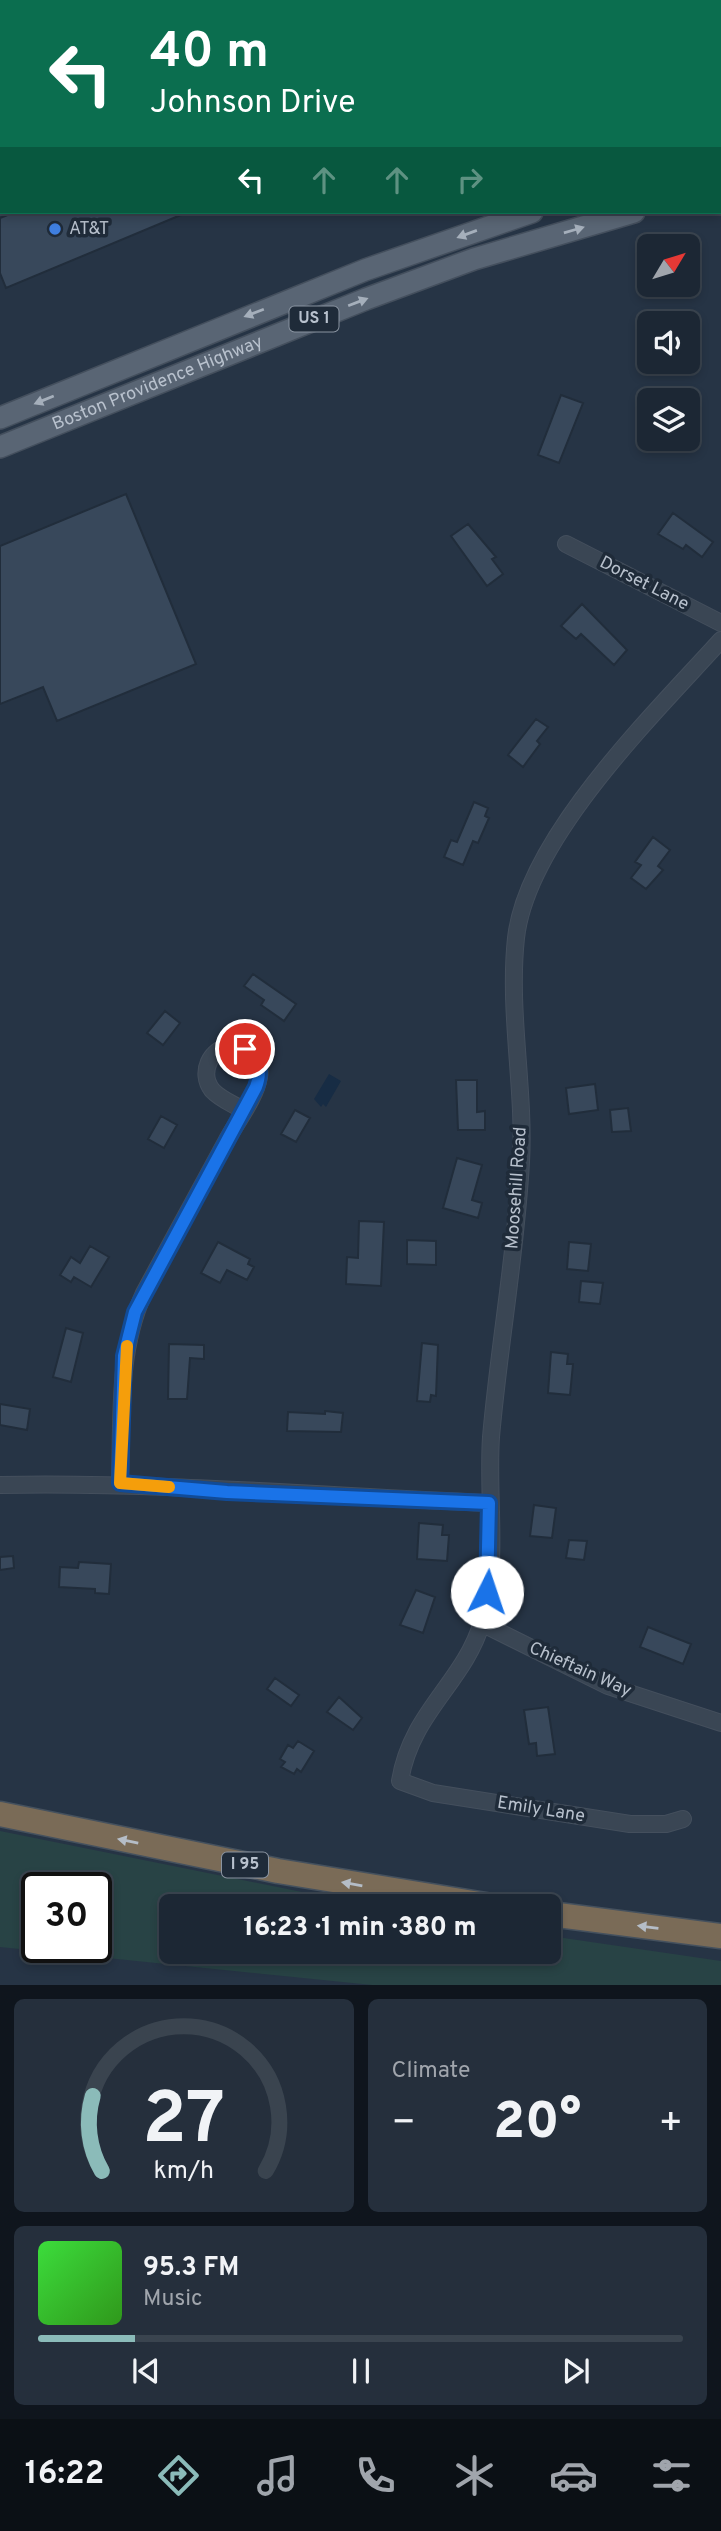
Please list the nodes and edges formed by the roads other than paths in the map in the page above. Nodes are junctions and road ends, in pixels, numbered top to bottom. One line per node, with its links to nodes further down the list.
1 (526, 214): 3 (main road, Boston Providence Highway / US 1, one-way to 3)
2 (628, 214): 4 (main road, Boston Providence Highway / US 1, one-way to 2)
3 (0, 418)
4 (0, 447)
5 (566, 544): 6 (street, Dorset Lane)
6 (721, 623)
7 (721, 640): 11 (street, Moosehill Road)
8 (243, 1110): 9 (street)
9 (120, 1483): 10 (street); 11 (street)
10 (0, 1485)
11 (489, 1503): 12 (street, Moosehill Road)
12 (481, 1623): 13 (street, Chieftain Way); 14 (street, Moosehill Road)
13 (721, 1723)
14 (400, 1781): 16 (street, Emily Lane)
15 (0, 1814): 17 (highway, I 95, one-way to 15)
16 (684, 1819)
17 (420, 1894)
18 (561, 1915): 19 (highway, one-way to 18)
19 (721, 1936)

